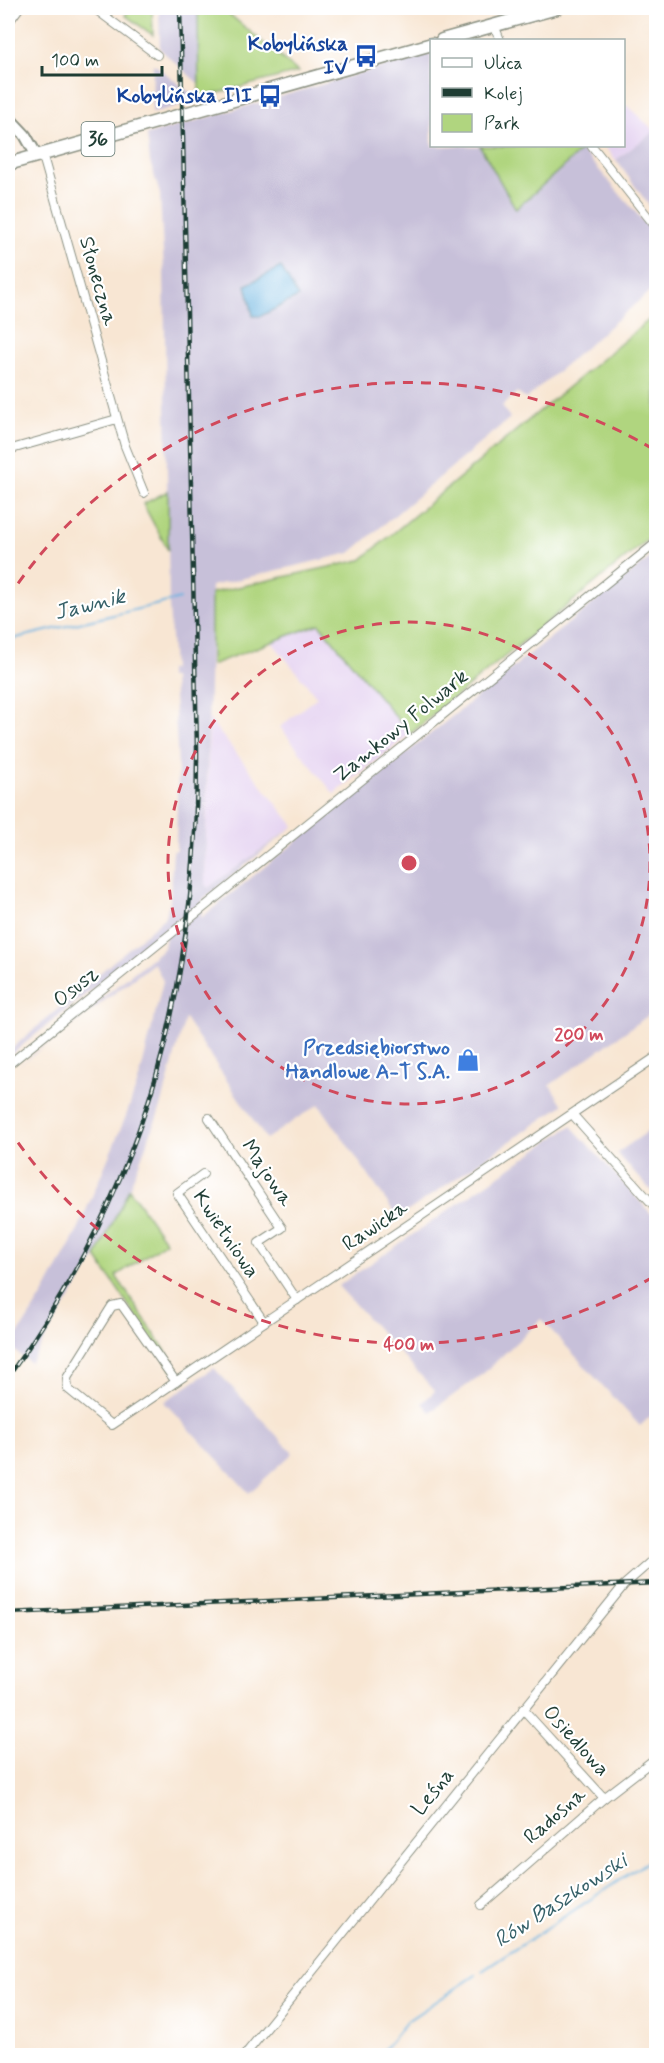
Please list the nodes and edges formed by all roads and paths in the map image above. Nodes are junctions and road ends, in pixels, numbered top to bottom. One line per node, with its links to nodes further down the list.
1 (19, 8): 4 (street)
2 (94, 8): 9 (street)
3 (557, 8): 5 (main road)
4 (8, 23)
5 (494, 25): 6 (main road); 7 (street)
6 (445, 39)
7 (500, 39)
8 (430, 45): 12 (main road, 36)
9 (157, 56)
10 (8, 117): 12 (street)
11 (593, 147): 14 (street)
12 (38, 156): 13 (main road, 36); 15 (street, Słoneczna)
13 (8, 164)
14 (657, 227)
15 (117, 419): 16 (street); 17 (street, Słoneczna)
16 (8, 450)
17 (144, 493)
18 (657, 543): 19 (street, Zamkowy Folwark)
19 (168, 937): 21 (street, Osusz)
20 (657, 1057): 22 (street, Rawicka)
21 (8, 1065)
22 (573, 1115): 25 (street); 26 (street, Rawicka)
23 (209, 1118): 26 (street, Majowa)
24 (203, 1174): 27 (street, Kwietniowa)
25 (657, 1208)
26 (297, 1300): 27 (street, Rawicka)
27 (264, 1323): 28 (street, Rawicka)
28 (176, 1382): 28 (street, Rawicka)
29 (657, 1557): 30 (street, Leśna)
30 (523, 1709): 32 (street, Osiedlowa); 34 (street, Leśna)
31 (657, 1758): 32 (street, Radosna)
32 (604, 1797): 33 (street, Radosna)
33 (482, 1905)
34 (244, 2055)

